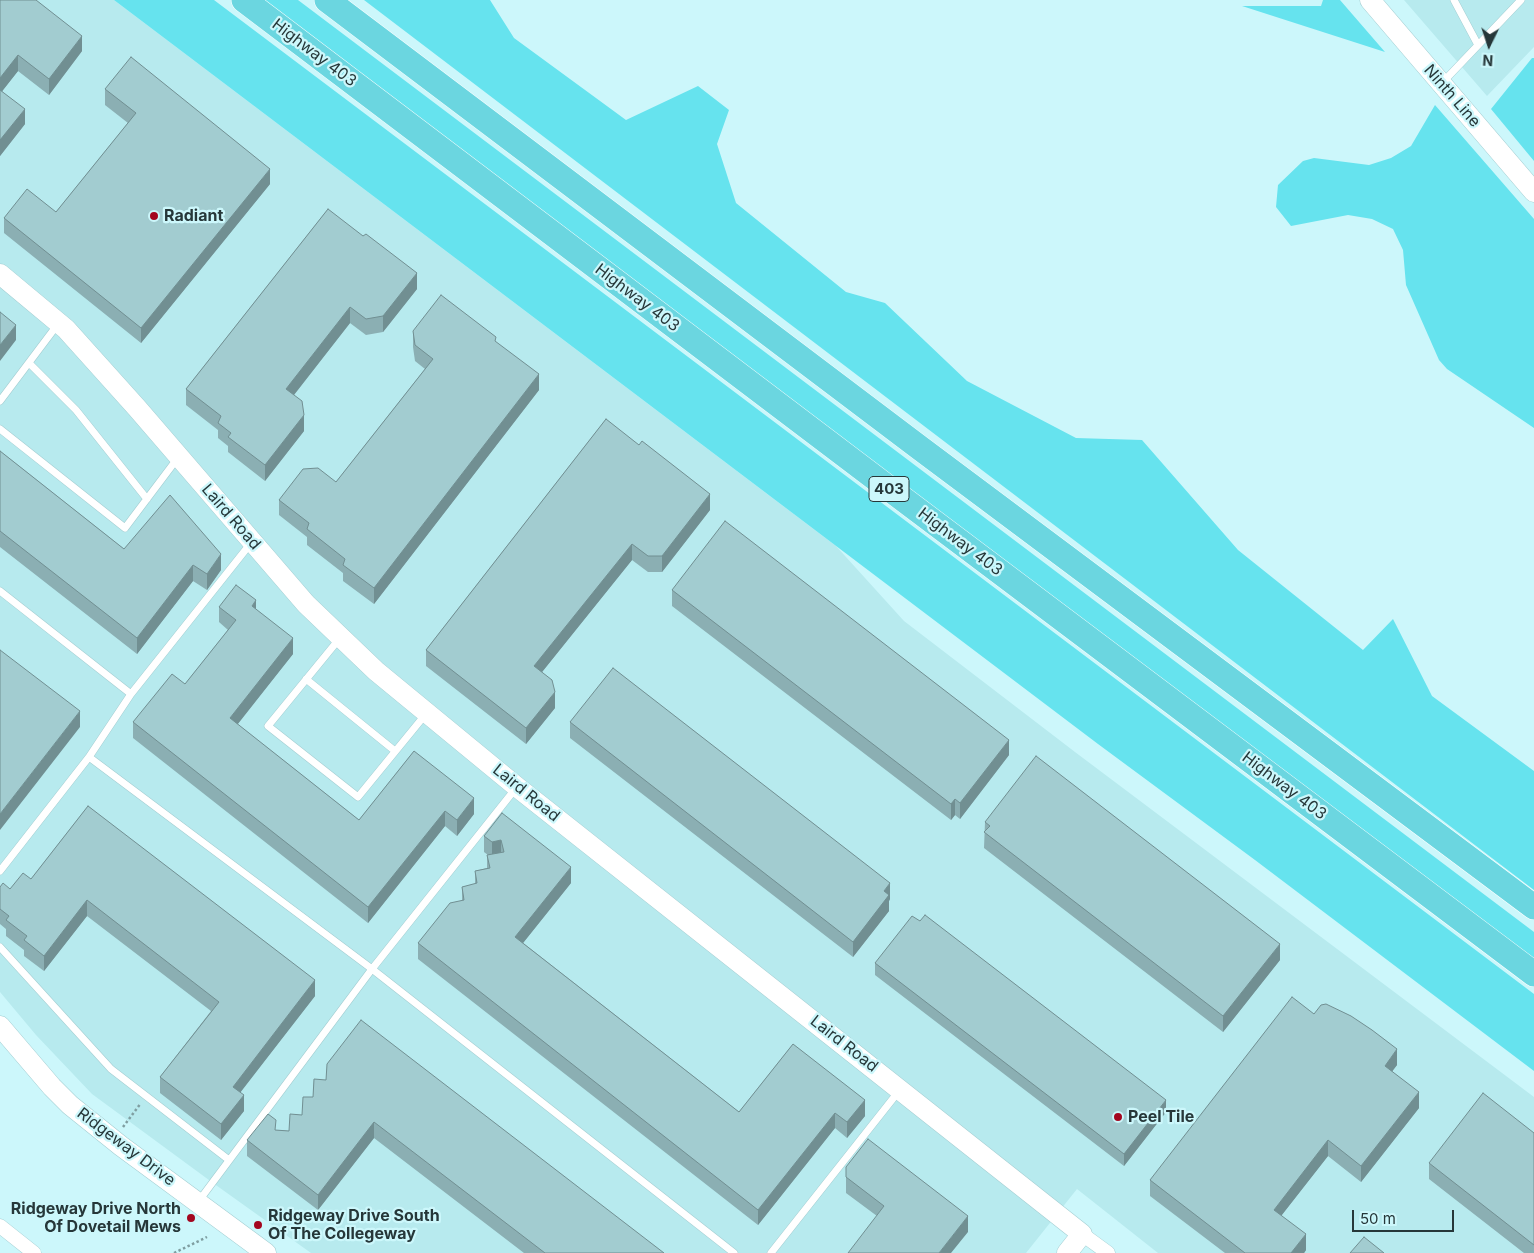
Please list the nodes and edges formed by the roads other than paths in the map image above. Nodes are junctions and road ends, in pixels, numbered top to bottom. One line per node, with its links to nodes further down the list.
1 (244, 0): 29 (highway, Highway 403 / 403)
2 (327, 0): 26 (highway)
3 (1370, 0): 7 (street, Ninth Line)
4 (1454, 0): 6 (lane)
5 (1521, 0): 6 (lane)
6 (1478, 45): 7 (lane)
7 (1441, 84): 8 (street, Ninth Line)
8 (1534, 192)
9 (0, 274): 10 (street, Laird Road)
10 (59, 323): 11 (lane); 14 (street, Laird Road)
11 (29, 362): 12 (lane); 15 (lane)
12 (0, 401)
13 (0, 429): 15 (lane)
14 (179, 456): 15 (lane); 16 (street, Laird Road)
15 (147, 499)
16 (252, 542): 18 (street, Laird Road); 20 (lane)
17 (0, 590): 20 (lane)
18 (341, 637): 19 (lane); 21 (street, Laird Road)
19 (306, 679): 22 (lane); 22 (lane)
20 (131, 694): 23 (lane)
21 (427, 713): 22 (lane); 24 (street, Laird Road)
22 (395, 751)
23 (89, 757): 25 (lane); 28 (lane)
24 (517, 787): 28 (lane); 31 (street, Laird Road)
25 (0, 871)
26 (1534, 907)
27 (0, 947): 32 (lane)
28 (372, 968): 32 (lane); 38 (lane)
29 (1534, 974)
30 (0, 1026): 33 (street, Ridgeway Drive)
31 (901, 1089): 35 (street, Laird Road); 39 (lane)
32 (230, 1160): 33 (lane)
33 (198, 1202): 37 (street, Ridgeway Drive)
34 (0, 1226): 36 (street)
35 (1082, 1234): 40 (street); 41 (street, Laird Road)
36 (34, 1253)
37 (266, 1253)
38 (734, 1253)
39 (770, 1253)
40 (1067, 1253)
41 (1108, 1253)

